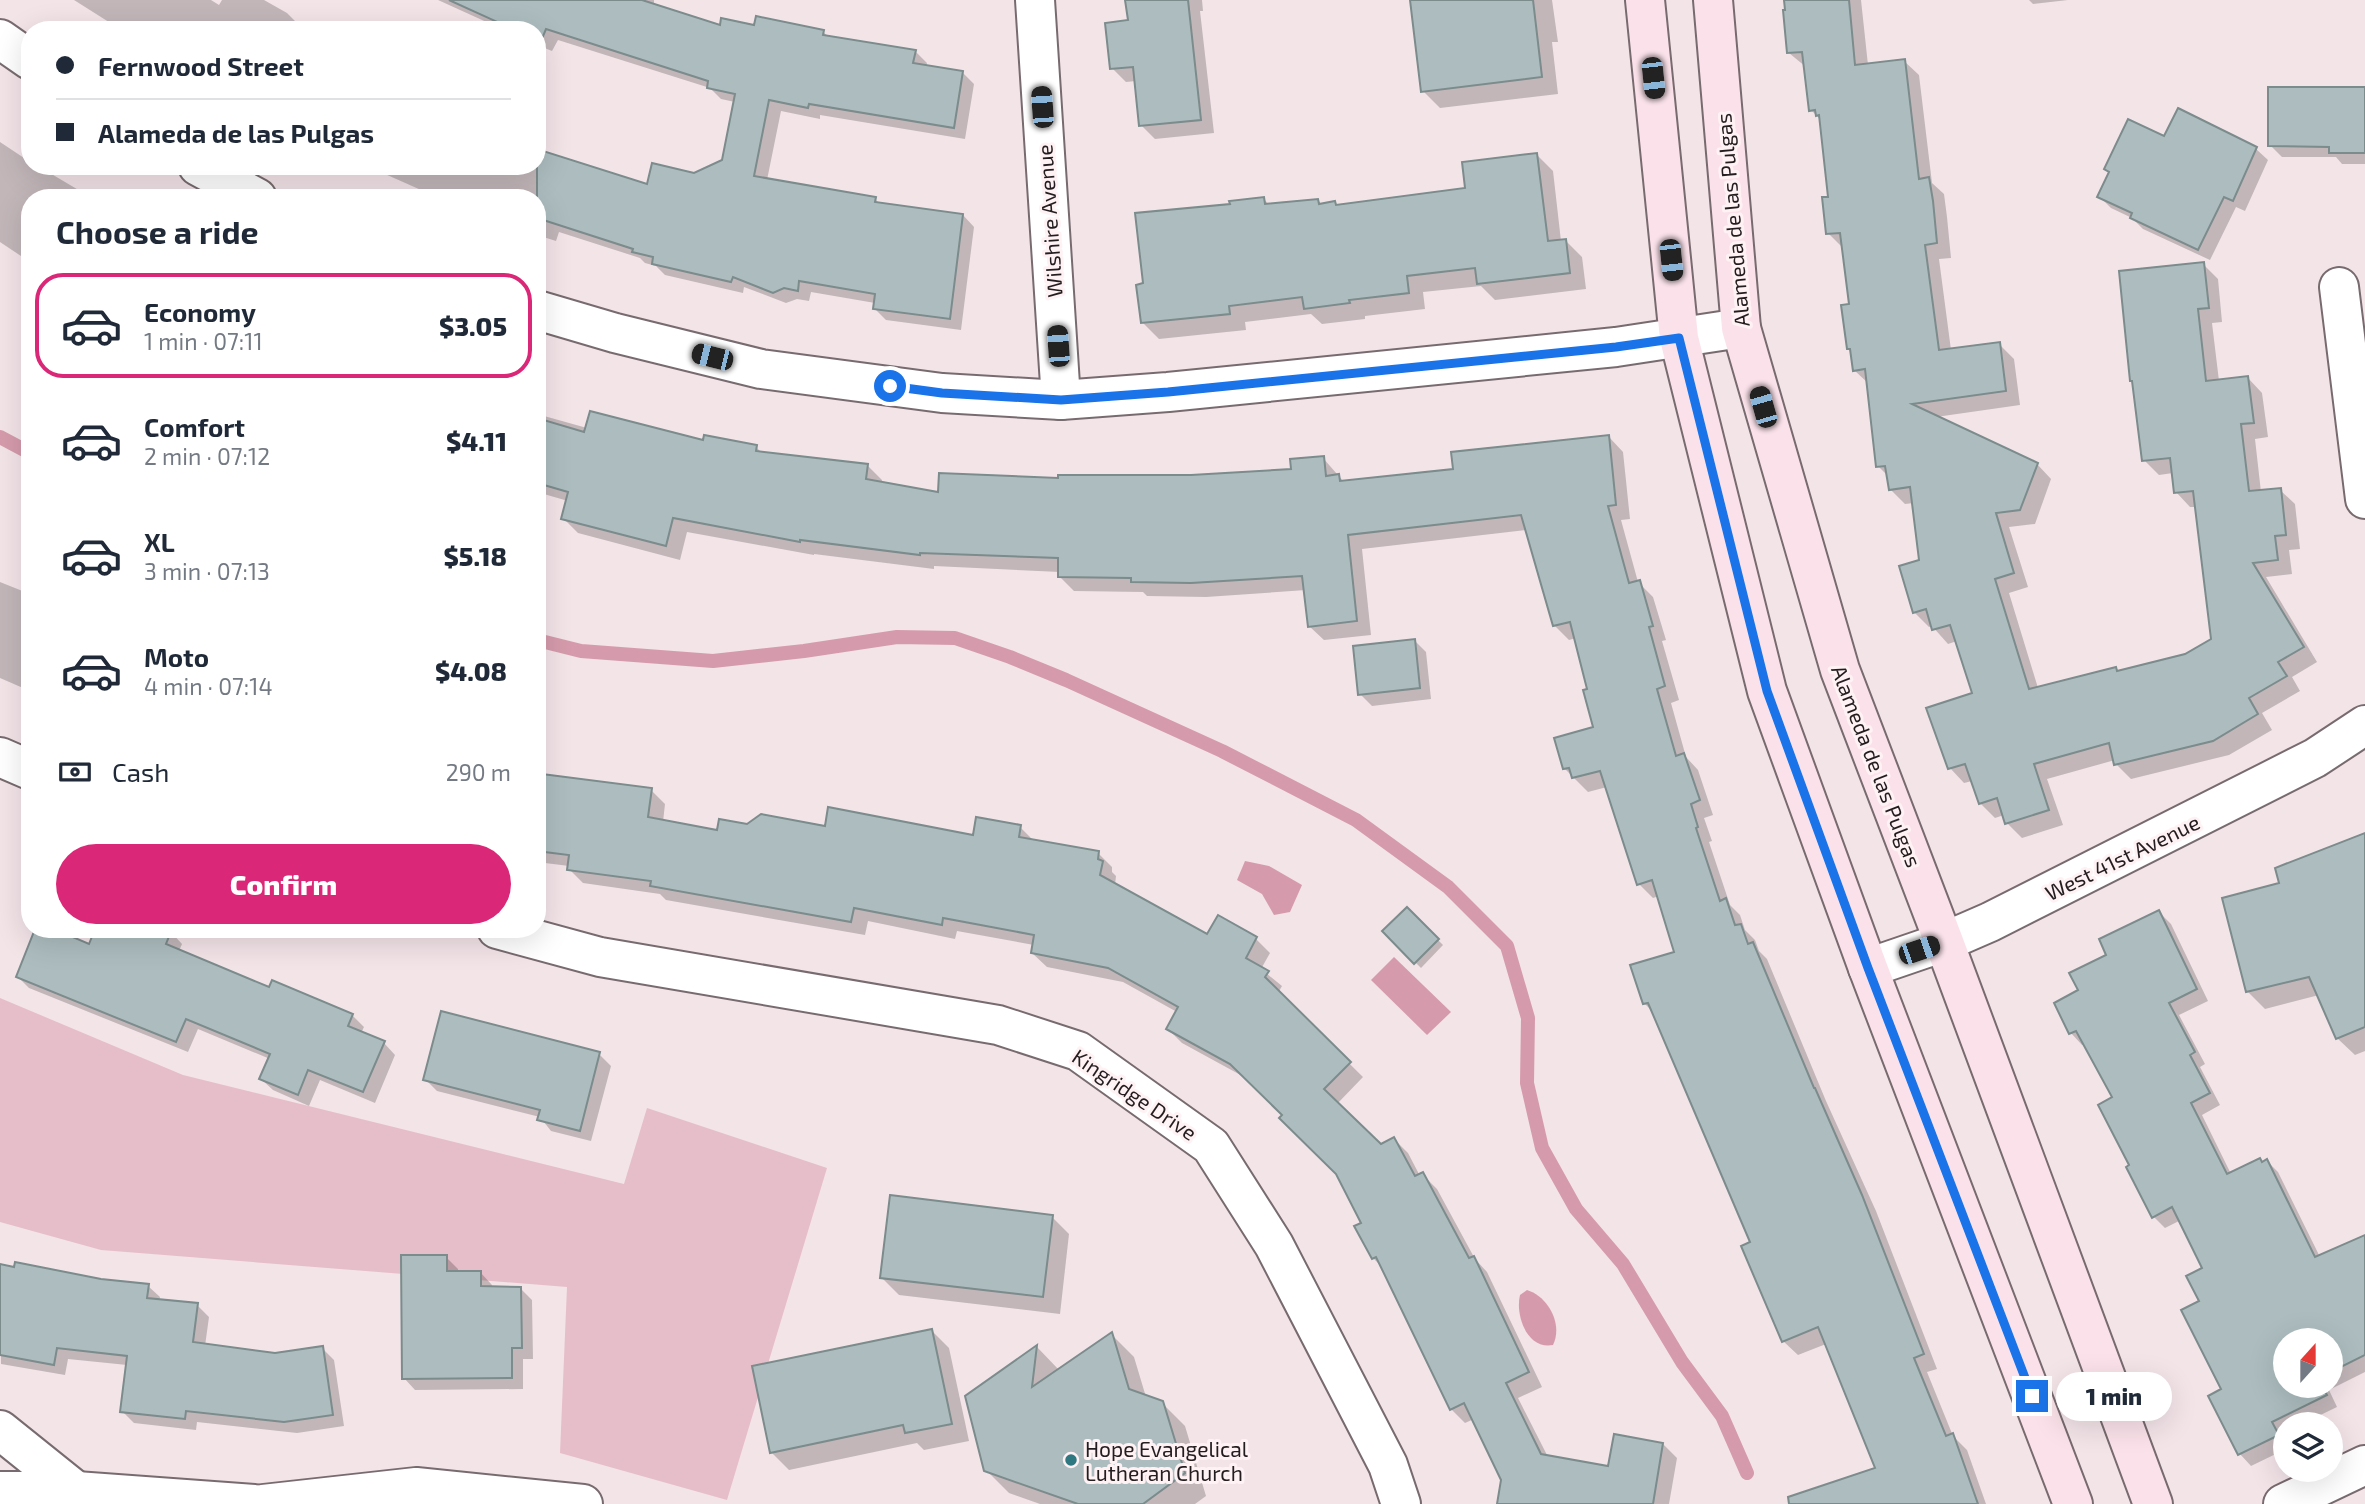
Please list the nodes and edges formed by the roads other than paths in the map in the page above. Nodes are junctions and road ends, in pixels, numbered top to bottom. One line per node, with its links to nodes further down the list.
1 (1035, 0): 12 (street, Wilshire Avenue)
2 (1645, 0): 11 (main road)
3 (1713, 0): 10 (main road, Alameda de las Pulgas)
4 (0, 39): 5 (street)
5 (21, 54)
6 (215, 175): 7 (street)
7 (240, 189)
8 (2339, 288): 13 (street)
9 (546, 313): 12 (street)
10 (1741, 328): 11 (street); 18 (main road, Alameda de las Pulgas)
11 (1679, 338): 12 (street); 19 (main road)
12 (1061, 400)
13 (2365, 499)
14 (2365, 725): 18 (street, West 41st Avenue)
15 (0, 757): 16 (street)
16 (21, 766)
17 (530, 938): 27 (street, Kingridge Drive)
18 (1944, 942): 19 (street, West 41st Avenue); 29 (main road, Alameda de las Pulgas)
19 (1868, 968): 28 (main road)
20 (0, 1430): 23 (street)
21 (2365, 1465): 30 (street)
22 (0, 1491): 23 (street)
23 (72, 1498): 24 (street)
24 (254, 1504)
25 (263, 1504): 26 (street)
26 (583, 1504)
27 (1401, 1504)
28 (2073, 1504)
29 (2153, 1504)
30 (2283, 1504)

